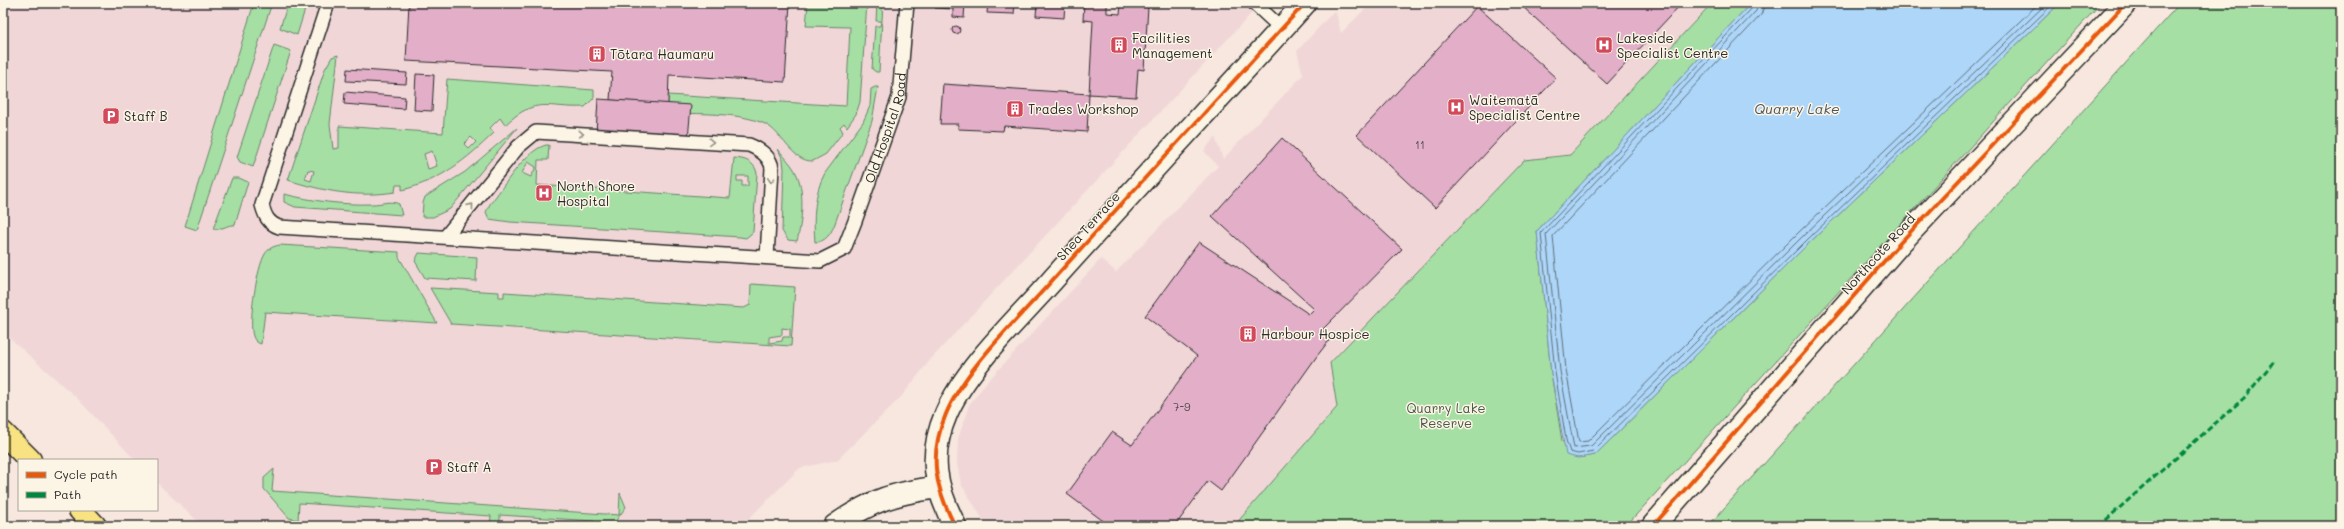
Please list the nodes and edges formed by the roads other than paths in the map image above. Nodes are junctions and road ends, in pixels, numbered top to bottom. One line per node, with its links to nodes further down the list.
1 (328, 3): 7 (lane)
2 (907, 3): 8 (lane, Old Hospital Road)
3 (1254, 3): 6 (lane)
4 (1305, 3): 6 (street, Shea Terrace)
5 (2126, 3): 14 (street, Northcote Road)
6 (1282, 29): 11 (street, Shea Terrace)
7 (446, 236): 8 (lane); 8 (lane, one-way to 8)
8 (767, 257)
9 (3, 433): 10 (main road)
10 (29, 459)
11 (938, 488): 12 (street); 13 (street, Shea Terrace)
12 (835, 526)
13 (955, 526)
14 (1652, 526)

